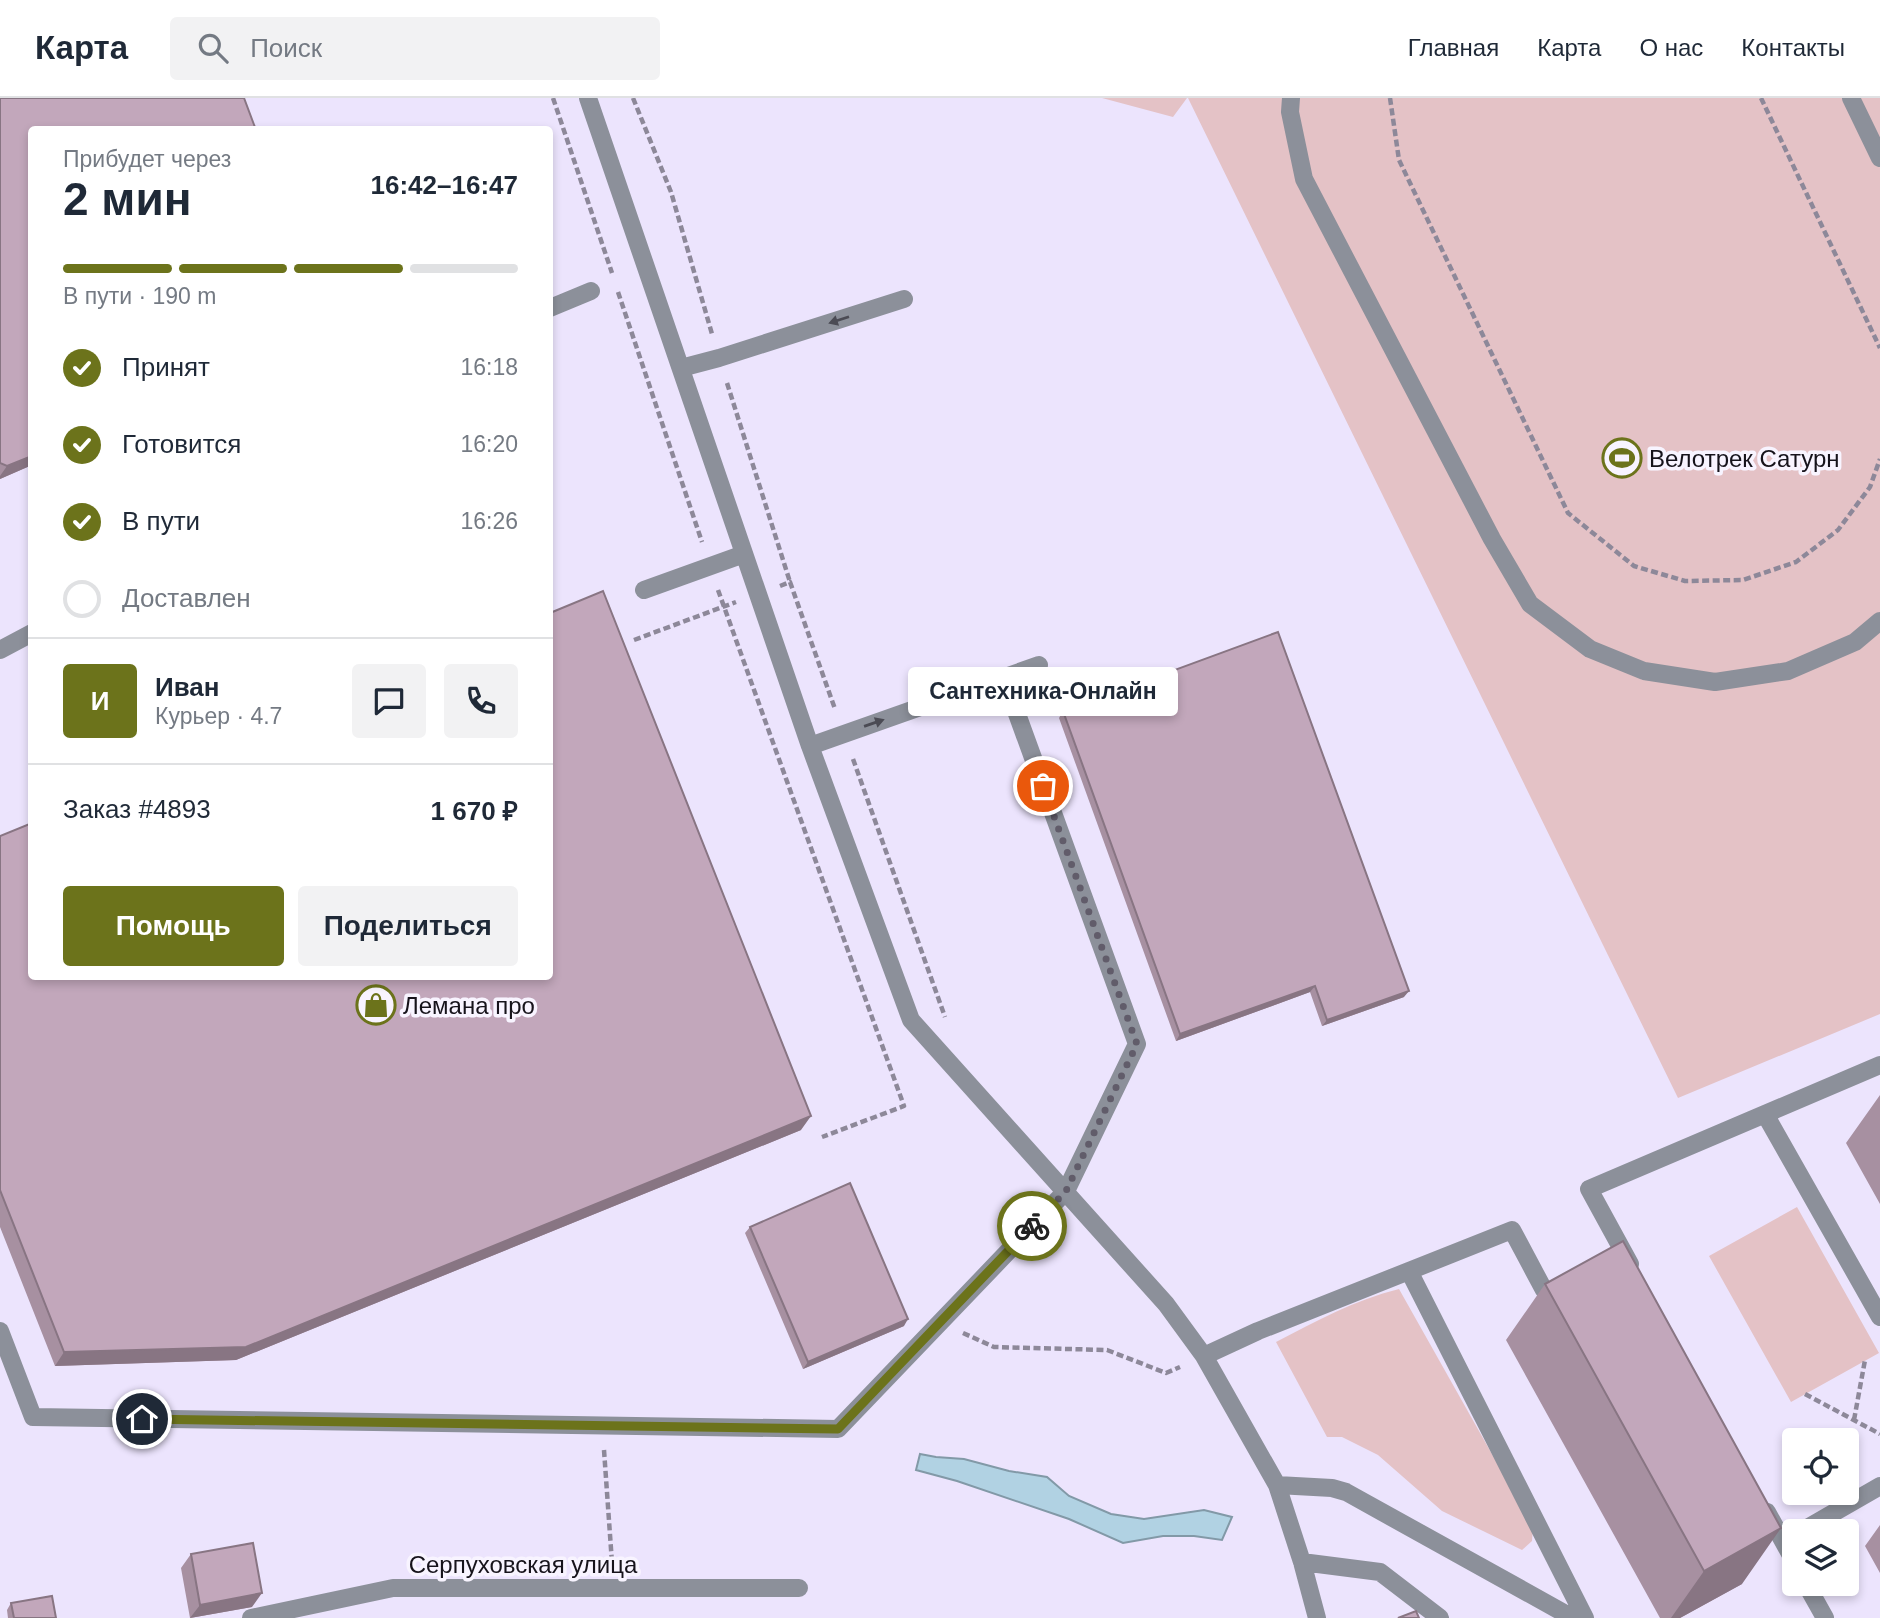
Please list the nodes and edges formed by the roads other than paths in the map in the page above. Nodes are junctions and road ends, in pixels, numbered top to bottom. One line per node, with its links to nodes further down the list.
1 (588, 98): 9 (street)
2 (1291, 98): 12 (street)
3 (1851, 98): 4 (street)
4 (1873, 124): 5 (street)
5 (1880, 158)
6 (591, 291): 8 (street)
7 (904, 299): 9 (street, one-way to 9)
8 (553, 307)
9 (681, 368): 10 (street)
10 (744, 554): 11 (street); 17 (street)
11 (644, 590)
12 (1880, 621)
13 (28, 634): 14 (street)
14 (0, 649)
15 (1039, 665): 16 (street)
16 (1004, 678): 17 (street, one-way to 16); 20 (street)
17 (810, 746): 20 (street)
18 (1880, 1065): 19 (street)
19 (1765, 1114): 22 (street); 24 (street)
20 (1066, 1191): 25 (street); 26 (street)
21 (1409, 1271): 23 (street); 26 (street); 39 (street)
22 (1636, 1275)
23 (1544, 1290)
24 (1880, 1317)
25 (0, 1331)
26 (1205, 1356): 27 (street)
27 (1277, 1485): 32 (street); 38 (street)
28 (1880, 1486): 30 (street)
29 (1757, 1493): 31 (street)
30 (1823, 1519)
31 (1782, 1529)
32 (1302, 1562): 36 (street); 37 (street)
33 (799, 1588): 35 (street, Серпуховская улица)
34 (1813, 1596): 40 (street)
35 (251, 1618)
36 (1317, 1618)
37 (1440, 1618)
38 (1573, 1618)
39 (1585, 1618)
40 (1825, 1618)

